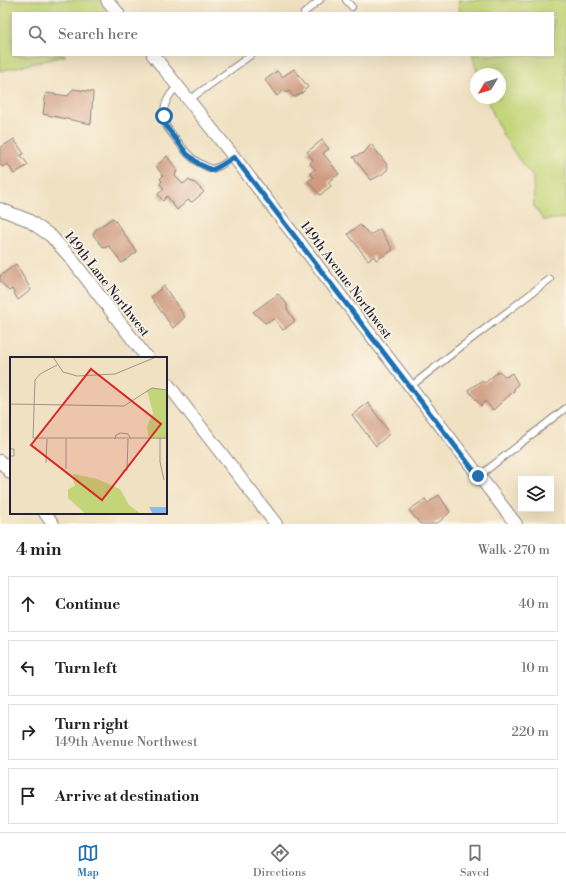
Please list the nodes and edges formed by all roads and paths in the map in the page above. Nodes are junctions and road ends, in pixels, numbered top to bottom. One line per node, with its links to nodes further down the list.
1 (107, 0): 5 (street)
2 (320, 0): 6 (lane)
3 (346, 0): 4 (lane)
4 (352, 7)
5 (117, 12)
6 (305, 12)
7 (154, 56): 9 (street, 149th Avenue Northwest)
8 (250, 56): 10 (lane)
9 (178, 86): 10 (street, 149th Avenue Northwest); 11 (lane)
10 (189, 100): 11 (street, 149th Avenue Northwest)
11 (234, 157): 16 (street, 149th Avenue Northwest)
12 (0, 210): 14 (street, 149th Lane Northwest)
13 (550, 279): 16 (lane)
14 (146, 357)
15 (167, 383): 23 (street)
16 (410, 387): 20 (street, 149th Avenue Northwest)
17 (566, 408): 20 (lane)
18 (0, 460): 19 (street)
19 (10, 472)
20 (478, 476): 24 (street, 149th Avenue Northwest)
21 (45, 514): 22 (street)
22 (53, 524)
23 (276, 524)
24 (516, 524)

